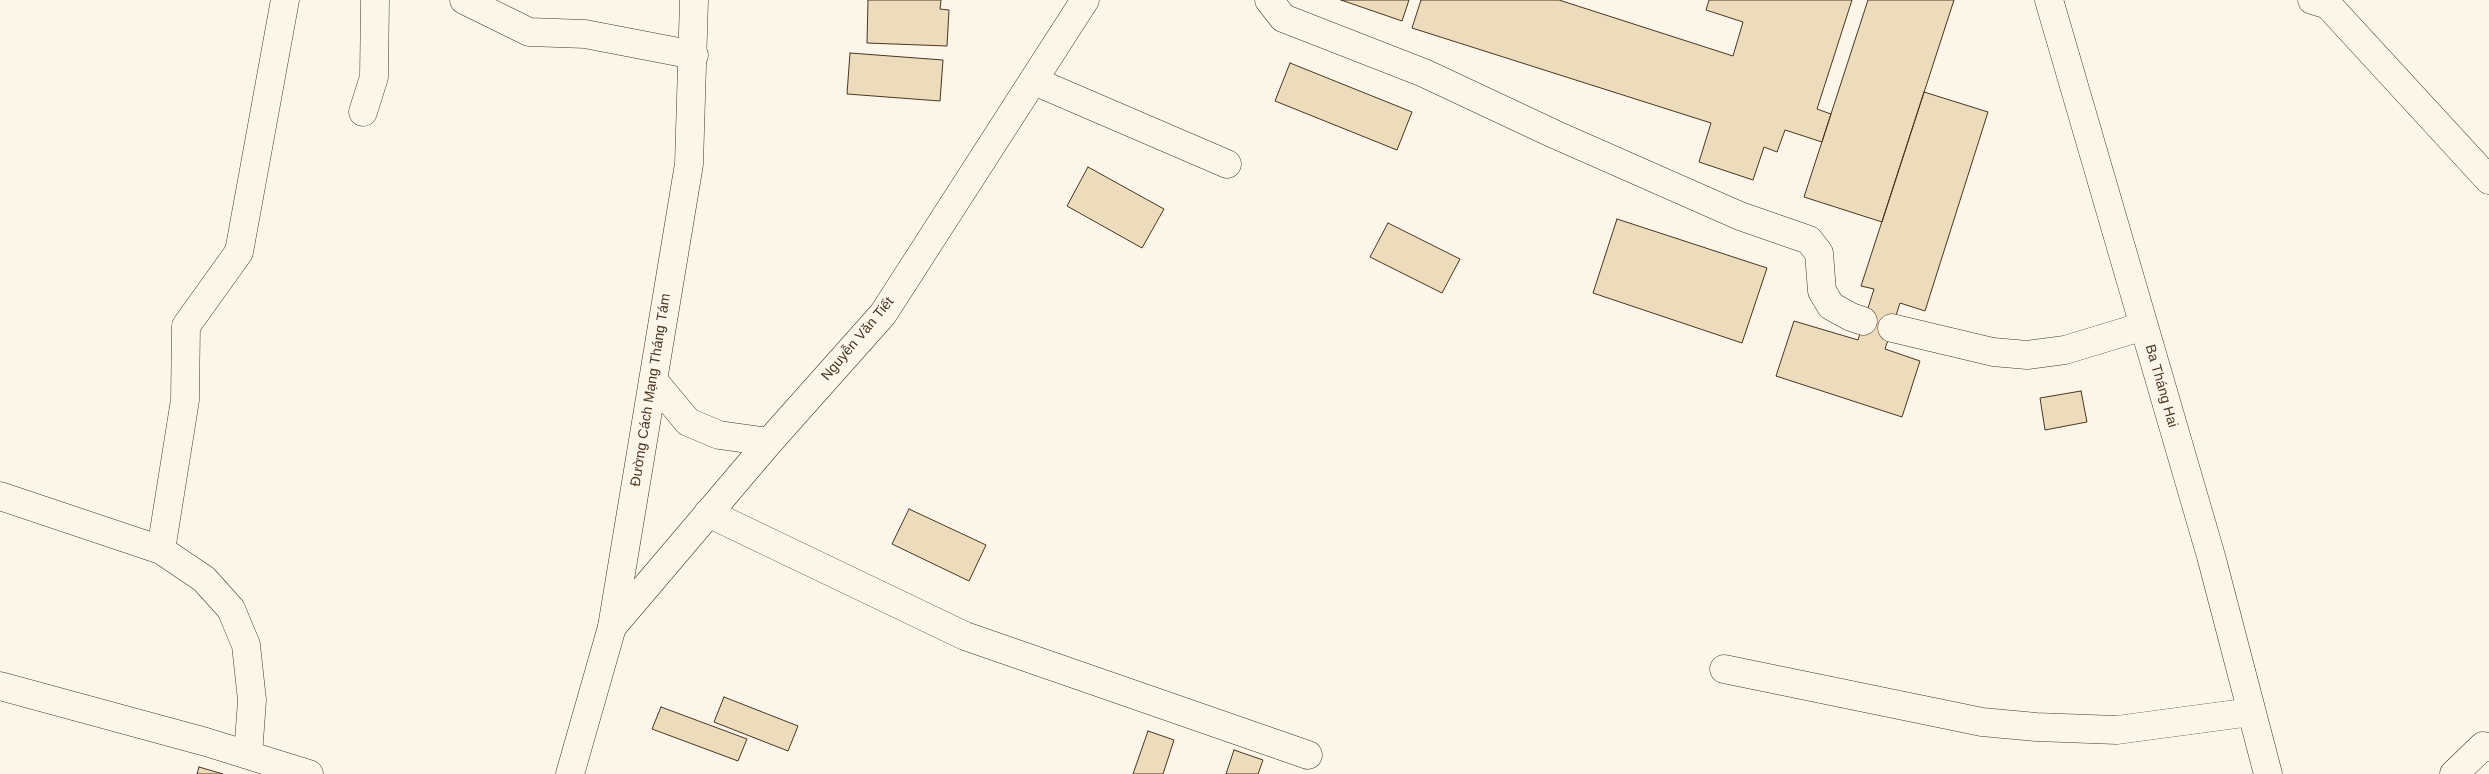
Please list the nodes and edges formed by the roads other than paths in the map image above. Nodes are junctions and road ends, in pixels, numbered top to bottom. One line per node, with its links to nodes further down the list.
1 (286, 0): 21 (street)
2 (375, 0): 11 (street)
3 (464, 0): 9 (street)
4 (694, 0): 9 (street, Đường Cách Mạng Tháng Tám)
5 (1085, 0): 10 (street, Nguyễn Văn Tiết)
6 (1270, 0): 14 (street)
7 (2049, 0): 15 (street, Ba Tháng Hai)
8 (2312, 0): 13 (street)
9 (694, 55): 17 (street, Đường Cách Mạng Tháng Tám)
10 (1034, 81): 12 (street); 18 (street, Nguyễn Văn Tiết)
11 (363, 112)
12 (1227, 164)
13 (2489, 180)
14 (1863, 321)
15 (2144, 326): 16 (street); 25 (street, Ba Tháng Hai)
16 (1892, 328)
17 (653, 380): 18 (street); 22 (street, Đường Cách Mạng Tháng Tám)
18 (769, 442): 20 (street, Nguyễn Văn Tiết)
19 (0, 496): 21 (street)
20 (708, 513): 22 (street, Nguyễn Văn Tiết); 28 (street)
21 (161, 550): 27 (street)
22 (612, 627): 30 (street, Đường Cách Mạng Tháng Tám)
23 (1724, 669): 25 (street)
24 (0, 686): 27 (street)
25 (2251, 712): 31 (street, Ba Tháng Hai)
26 (2489, 747): 32 (street)
27 (248, 755): 29 (street)
28 (1308, 755)
29 (309, 774)
30 (570, 774)
31 (2268, 774)
32 (2454, 774)

